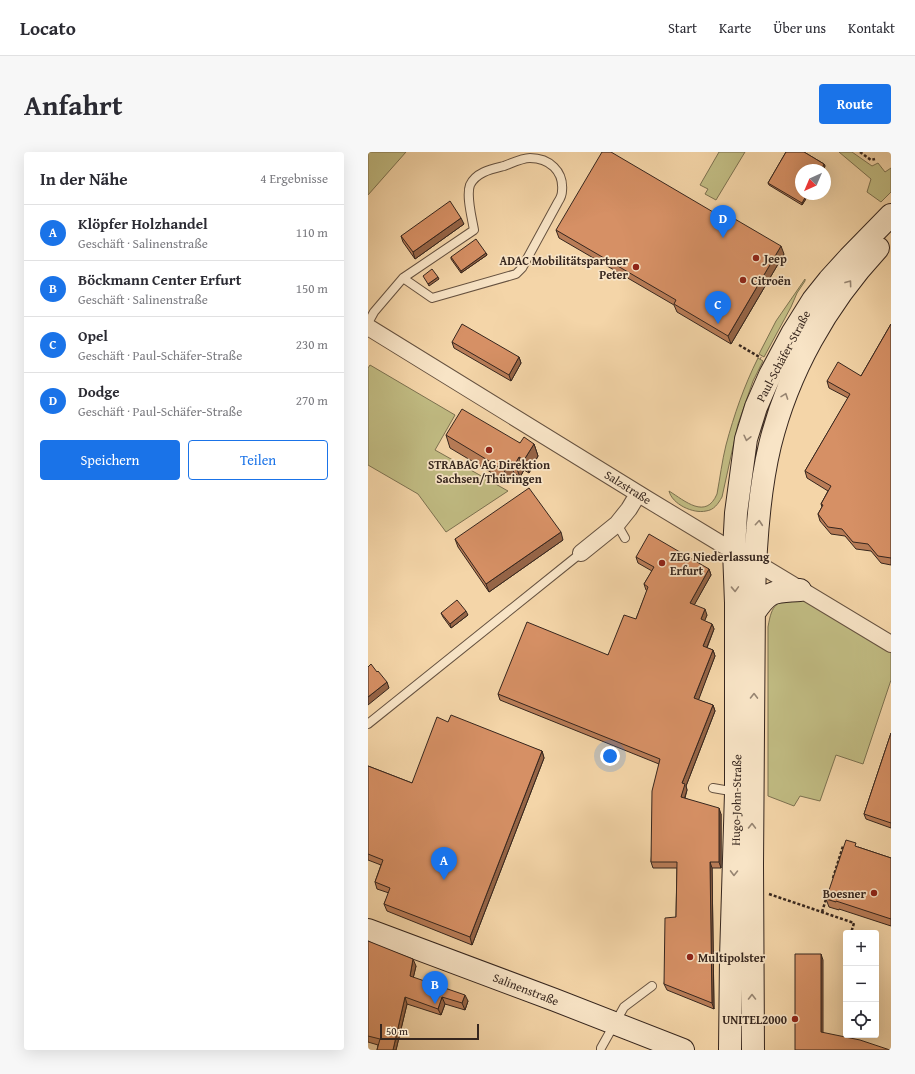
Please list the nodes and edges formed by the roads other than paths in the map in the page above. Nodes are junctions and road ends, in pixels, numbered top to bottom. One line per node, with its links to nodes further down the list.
1 (891, 215): 9 (main road, Paul-Schäfer-Straße, one-way to 9)
2 (891, 235): 11 (main road, Paul-Schäfer-Straße, one-way to 2)
3 (403, 278): 3 (lane); 4 (lane)
4 (368, 323)
5 (368, 327): 6 (street, Salzstraße)
6 (638, 494): 7 (street); 9 (street, Salzstraße)
7 (617, 524): 8 (lane); 10 (street)
8 (625, 538)
9 (734, 550): 11 (street, Salzstraße); 17 (main road, Hugo-John-Straße, one-way to 17)
10 (581, 554): 15 (lane)
11 (755, 562): 12 (street, Salzstraße); 13 (main road, Hugo-John-Straße)
12 (800, 590): 13 (main road); 14 (street, Salzstraße)
13 (754, 613): 24 (main road, Hugo-John-Straße, one-way to 13)
14 (891, 644)
15 (368, 724)
16 (713, 788): 17 (lane)
17 (736, 792): 23 (main road, Hugo-John-Straße, one-way to 23)
18 (368, 930): 20 (main road, Salinenstraße)
19 (652, 986): 20 (lane)
20 (615, 1023): 21 (lane); 22 (main road, Salinenstraße)
21 (602, 1050)
22 (683, 1050)
23 (730, 1050)
24 (753, 1050)

